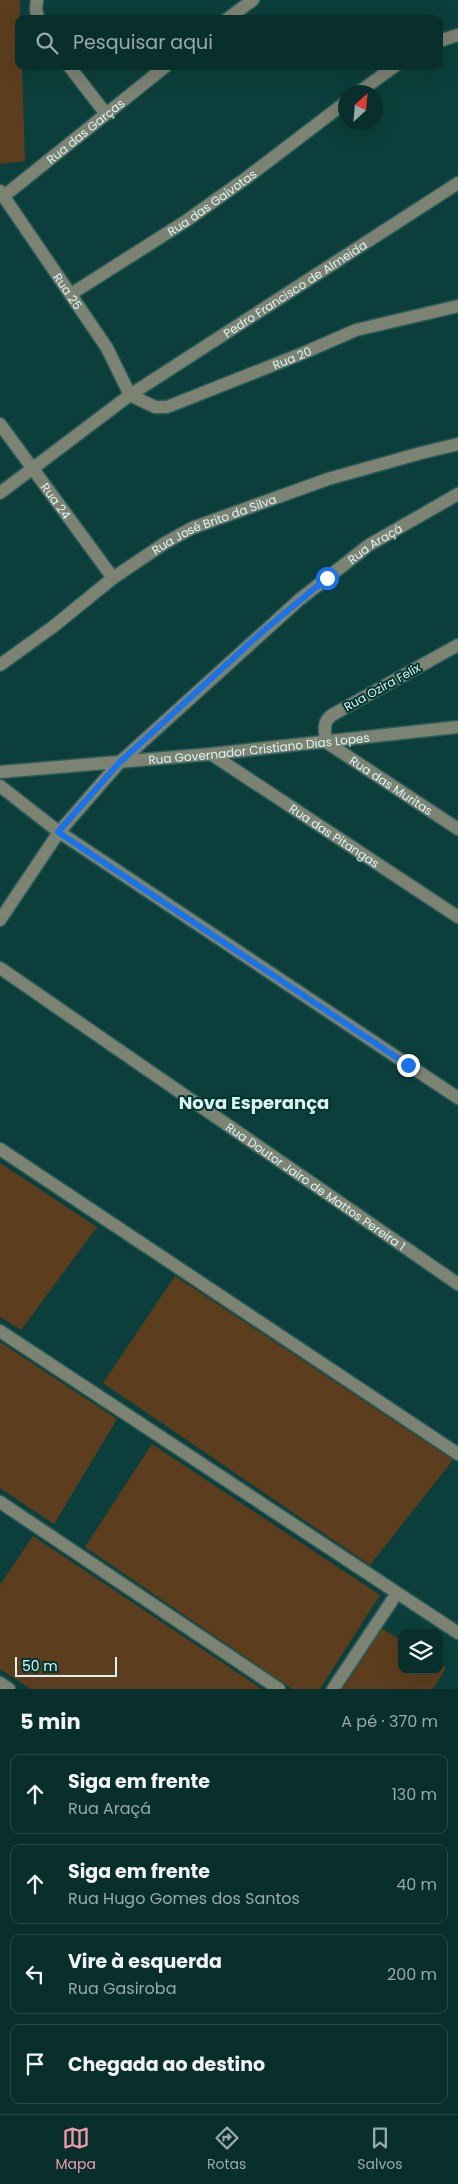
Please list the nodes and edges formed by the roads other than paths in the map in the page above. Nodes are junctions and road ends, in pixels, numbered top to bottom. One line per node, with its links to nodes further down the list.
1 (37, 0): 3 (street)
2 (253, 0): 4 (street)
3 (37, 15)
4 (232, 15)
5 (458, 36): 6 (street)
6 (443, 40)
7 (72, 70): 12 (street)
8 (161, 70): 12 (street, Rua das Garças)
9 (389, 70): 10 (street)
10 (368, 85)
11 (338, 108): 15 (street, Rua das Gaivotas)
12 (106, 114): 14 (street, Rua das Garças)
13 (458, 183): 17 (street, Pedro Francisco de Almeida)
14 (2, 194): 15 (street, Rua 25)
15 (71, 294): 17 (street, Rua 25)
16 (458, 306): 17 (street, Rua 20)
17 (130, 395): 20 (street, Pedro Francisco de Almeida)
18 (0, 424): 20 (street, Rua 24)
19 (458, 444): 23 (street, Rua José Brito da Silva)
20 (33, 470): 21 (street, Pedro Francisco de Almeida); 23 (street, Rua 24)
21 (0, 493)
22 (458, 494): 29 (street, Rua Araçá)
23 (112, 578): 25 (street, Rua José Brito da Silva)
24 (458, 645): 27 (street, Rua Ozira Felix)
25 (0, 665)
26 (456, 729): 27 (street, Rua Governador Cristiano Dias Lopes)
27 (326, 742): 28 (street, Rua Governador Cristiano Dias Lopes); 32 (street, Rua das Muritas)
28 (211, 754): 29 (street, Rua Governador Cristiano Dias Lopes); 34 (street, Rua das Pitangas)
29 (119, 763): 30 (street, Rua Governador Cristiano Dias Lopes); 33 (street, Rua Araçá)
30 (0, 772)
31 (0, 786): 33 (street)
32 (458, 829)
33 (58, 832): 35 (street, Rua Araçá); 37 (street)
34 (458, 917)
35 (0, 920)
36 (0, 968): 39 (street, Rua Doutor Jairo de Mattos Pereira 1)
37 (458, 1098)
38 (0, 1149): 41 (street)
39 (458, 1284)
40 (0, 1331): 43 (street)
41 (458, 1454)
42 (0, 1502): 47 (street)
43 (397, 1593): 44 (street); 48 (street)
44 (458, 1633)
45 (0, 1683): 46 (street)
46 (9, 1689)
47 (279, 1689)
48 (333, 1689)

